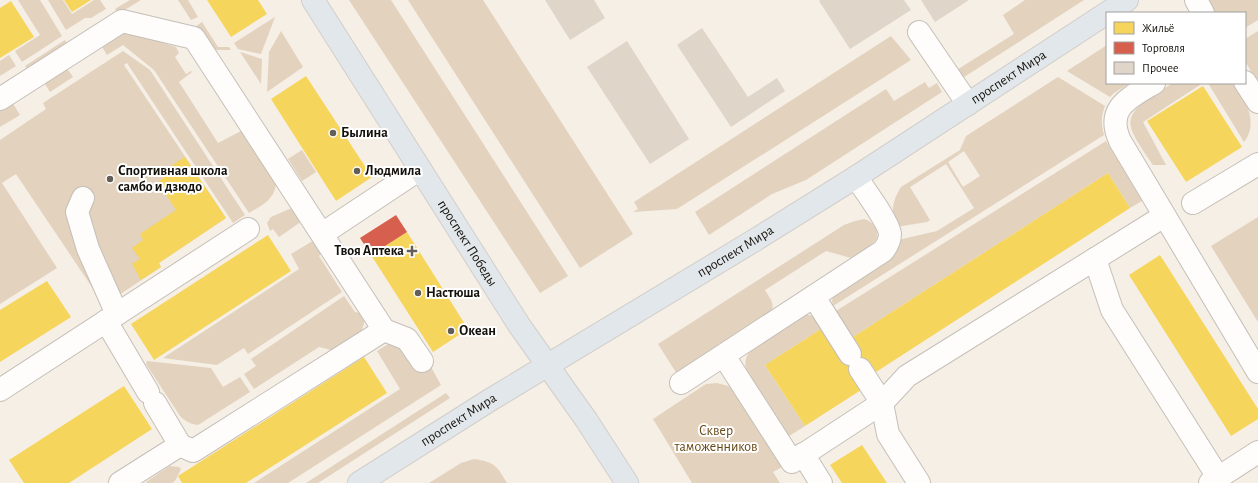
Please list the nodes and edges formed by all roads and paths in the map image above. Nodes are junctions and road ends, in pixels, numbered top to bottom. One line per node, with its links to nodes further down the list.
1 (313, 0): 14 (main road, проспект Победы)
2 (1127, 0): 4 (main road, проспект Мира)
3 (1196, 0): 5 (lane)
4 (1109, 12)
5 (1202, 12)
6 (1106, 14): 12 (main road, проспект Мира)
7 (919, 32): 12 (lane)
8 (1152, 84): 18 (lane)
9 (1246, 84): 11 (lane)
10 (0, 99): 20 (lane)
11 (1258, 102)
12 (968, 104): 15 (main road, проспект Мира)
13 (1258, 164): 17 (lane)
14 (420, 169): 20 (lane); 27 (main road, проспект Победы)
15 (856, 177): 22 (lane); 27 (main road, проспект Мира)
16 (83, 198): 23 (lane)
17 (1194, 204)
18 (1164, 216): 21 (lane); 28 (lane)
19 (248, 229): 23 (lane)
20 (322, 234): 24 (lane)
21 (1095, 259): 31 (lane); 35 (lane)
22 (814, 297): 25 (lane); 31 (lane)
23 (112, 317): 30 (lane); 32 (lane)
24 (384, 330): 26 (lane); 32 (lane)
25 (724, 356): 29 (lane); 34 (lane)
26 (422, 361)
27 (548, 365): 37 (main road, проспект Мира); 38 (main road, проспект Победы)
28 (1258, 372)
29 (681, 384)
30 (0, 390)
31 (882, 403): 34 (lane); 40 (lane)
32 (180, 445): 36 (lane)
33 (1258, 452): 35 (lane)
34 (803, 454): 39 (lane)
35 (1214, 480)
36 (120, 483)
37 (359, 483)
38 (626, 483)
39 (821, 483)
40 (919, 483)

